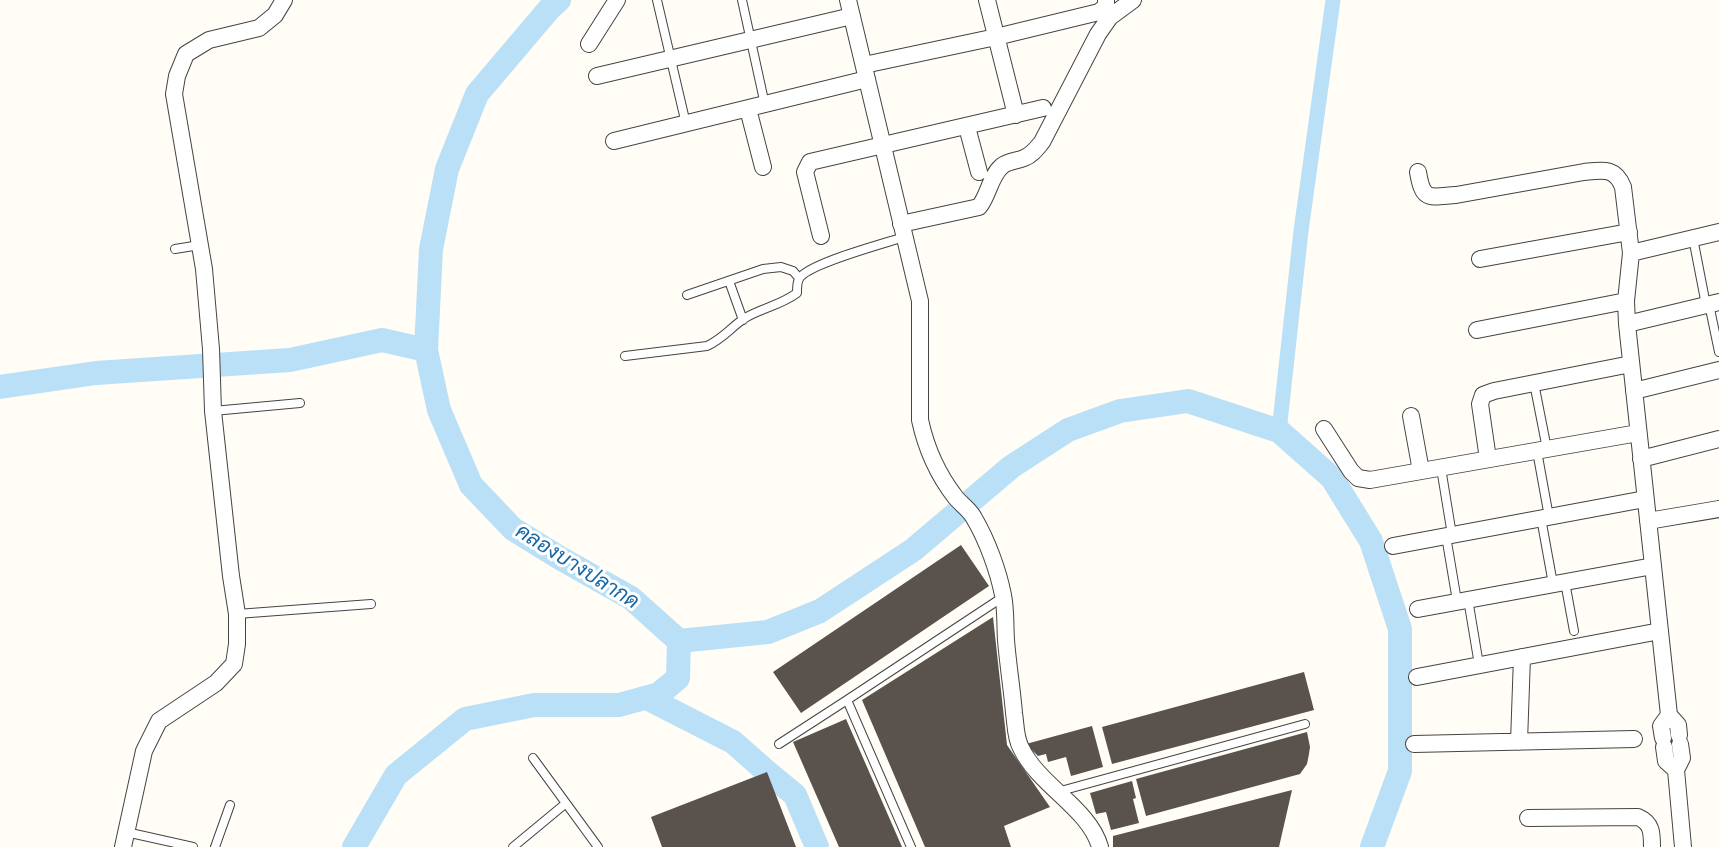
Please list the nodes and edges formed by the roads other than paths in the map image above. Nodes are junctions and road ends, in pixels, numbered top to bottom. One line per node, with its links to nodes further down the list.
1 (284, 0): 31 (street)
2 (617, 0): 11 (street)
3 (657, 0): 12 (lane)
4 (742, 0): 10 (lane)
5 (987, 0): 9 (street)
6 (1106, 0): 9 (street)
7 (1133, 0): 26 (street)
8 (850, 8): 10 (street); 13 (street)
9 (996, 37): 13 (street); 18 (street)
10 (752, 39): 12 (street); 15 (lane)
11 (589, 44)
12 (672, 58): 14 (street); 19 (lane)
13 (865, 72): 15 (street); 22 (street)
14 (597, 75)
15 (765, 105): 17 (street)
16 (1043, 108): 18 (street)
17 (748, 109): 19 (street); 23 (street)
18 (1016, 115): 20 (street)
19 (686, 124): 21 (street)
20 (967, 127): 22 (street); 24 (street)
21 (614, 141)
22 (882, 146): 26 (street); 29 (street)
23 (763, 167)
24 (979, 172)
25 (1418, 172): 27 (street)
26 (903, 230): 35 (lane); 68 (street)
27 (1629, 232): 33 (street); 34 (street)
28 (1719, 232): 30 (street)
29 (821, 236)
30 (1693, 238): 33 (street); 39 (lane)
31 (200, 245): 32 (lane); 49 (street)
32 (176, 249)
33 (1631, 253): 38 (street)
34 (1480, 259)
35 (799, 278): 36 (lane); 40 (lane)
36 (729, 281): 37 (lane); 40 (lane)
37 (687, 295)
38 (1626, 301): 41 (street); 42 (street)
39 (1711, 304): 41 (street); 43 (lane)
40 (743, 320): 44 (lane)
41 (1627, 324): 45 (street)
42 (1477, 330)
43 (1719, 352)
44 (625, 356)
45 (1631, 364): 47 (street); 48 (street)
46 (1719, 370): 48 (street)
47 (1534, 383): 55 (lane); 56 (street)
48 (1634, 391): 53 (street)
49 (212, 403): 50 (lane); 72 (street)
50 (300, 403)
51 (1411, 416): 59 (street)
52 (1324, 429): 59 (street)
53 (1638, 433): 55 (street); 57 (street)
54 (1719, 439): 57 (street)
55 (1542, 450): 56 (street); 62 (lane)
56 (1488, 459): 58 (street)
57 (1641, 459): 60 (street)
58 (1441, 468): 59 (street); 64 (lane)
59 (1421, 471)
60 (1645, 498): 62 (street); 63 (street)
61 (1719, 512): 63 (street)
62 (1545, 518): 64 (street); 67 (lane)
63 (1648, 521): 66 (street)
64 (1449, 536): 65 (street); 69 (lane)
65 (1393, 546)
66 (1653, 566): 67 (street); 74 (street)
67 (1559, 583): 69 (street); 73 (lane)
68 (1004, 597): 78 (lane); 85 (street)
69 (1462, 600): 71 (street); 76 (lane)
70 (371, 604): 72 (lane)
71 (1418, 609)
72 (237, 614): 89 (street)
73 (1574, 631)
74 (1660, 631): 75 (street); 97 (street)
75 (1522, 657): 76 (street); 81 (street)
76 (1479, 666): 77 (street)
77 (1418, 677)
78 (846, 700): 82 (lane); 94 (lane)
79 (1305, 724): 85 (lane)
80 (1634, 739): 81 (street)
81 (1519, 742): 83 (street)
82 (778, 744)
83 (1414, 744)
84 (533, 758): 86 (lane)
85 (1056, 792): 95 (street)
86 (565, 804): 92 (lane); 93 (lane)
87 (230, 805): 91 (lane)
88 (1528, 818): 96 (street)
89 (124, 843): 90 (lane)
90 (193, 847)
91 (215, 847)
92 (513, 847)
93 (598, 847)
94 (911, 847)
95 (1100, 847)
96 (1652, 847)
97 (1683, 847)

